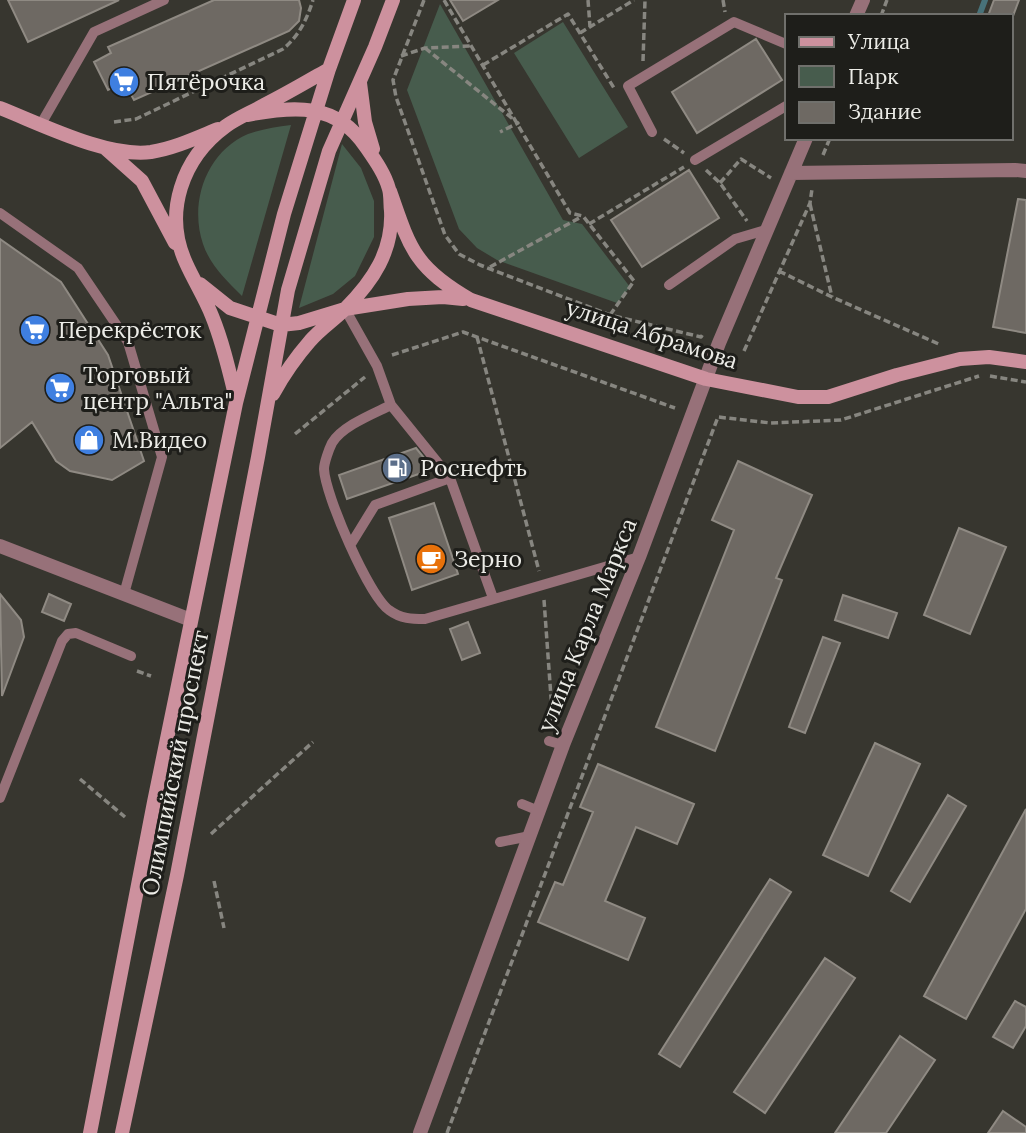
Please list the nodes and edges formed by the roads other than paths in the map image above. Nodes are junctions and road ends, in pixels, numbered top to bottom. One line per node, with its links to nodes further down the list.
1 (164, 0): 12 (lane)
2 (354, 0): 5 (street, Олимпийский проспект)
3 (393, 0): 6 (street, Олимпийский проспект)
4 (785, 44): 14 (lane)
5 (329, 69): 9 (street, Олимпийский проспект); 10 (street, Олимпийский проспект)
6 (360, 83): 11 (street, Олимпийский проспект); 18 (street, Олимпийский проспект)
7 (785, 107): 17 (lane)
8 (0, 108): 12 (street)
9 (317, 111): 10 (street, Олимпийский проспект); 11 (street, Олимпийский проспект); 29 (street, Олимпийский проспект)
10 (247, 115): 13 (street, Олимпийский проспект)
11 (341, 120): 18 (street, Олимпийский проспект); 30 (street, Олимпийский проспект)
12 (41, 124): 16 (street)
13 (226, 126): 16 (street); 24 (street, Олимпийский проспект)
14 (652, 132)
15 (805, 140): 20 (street, улица Карла Маркса)
16 (103, 148): 24 (street)
17 (695, 160)
18 (377, 163): 21 (street, Олимпийский проспект)
19 (1026, 172): 20 (street)
20 (791, 173): 23 (street, улица Карла Маркса)
21 (390, 191): 27 (street); 28 (street, Олимпийский проспект)
22 (0, 213): 40 (lane)
23 (766, 230): 26 (lane); 32 (street, улица Карла Маркса)
24 (186, 262): 25 (street, Олимпийский проспект)
25 (197, 281): 29 (street, Олимпийский проспект); 34 (street, Олимпийский проспект)
26 (668, 285)
27 (471, 300): 28 (street); 32 (street, улица Абрамова)
28 (345, 309): 30 (street, Олимпийский проспект); 33 (street, Олимпийский проспект); 35 (lane)
29 (258, 318): 30 (street, Олимпийский проспект); 34 (street, Олимпийский проспект)
30 (281, 325): 33 (street, Олимпийский проспект)
31 (1026, 362): 32 (street, улица Абрамова)
32 (706, 379): 39 (street, улица Карла Маркса)
33 (268, 401): 52 (street, Олимпийский проспект)
34 (236, 403): 42 (street, Олимпийский проспект)
35 (391, 405): 36 (lane); 37 (lane)
36 (450, 478): 37 (lane); 41 (lane)
37 (351, 544): 41 (lane)
38 (0, 546): 40 (street)
39 (639, 557): 41 (lane); 45 (street, улица Карла Маркса)
40 (124, 594): 42 (street)
41 (493, 598)
42 (191, 620): 51 (street, Олимпийский проспект)
43 (131, 656): 46 (lane)
44 (549, 740): 45 (lane)
45 (564, 745): 48 (street, улица Карла Маркса)
46 (0, 798)
47 (522, 804): 48 (lane)
48 (539, 811): 49 (street, улица Карла Маркса)
49 (530, 836): 50 (lane); 53 (street, улица Карла Маркса)
50 (500, 842)
51 (90, 1133)
52 (122, 1133)
53 (419, 1133)

